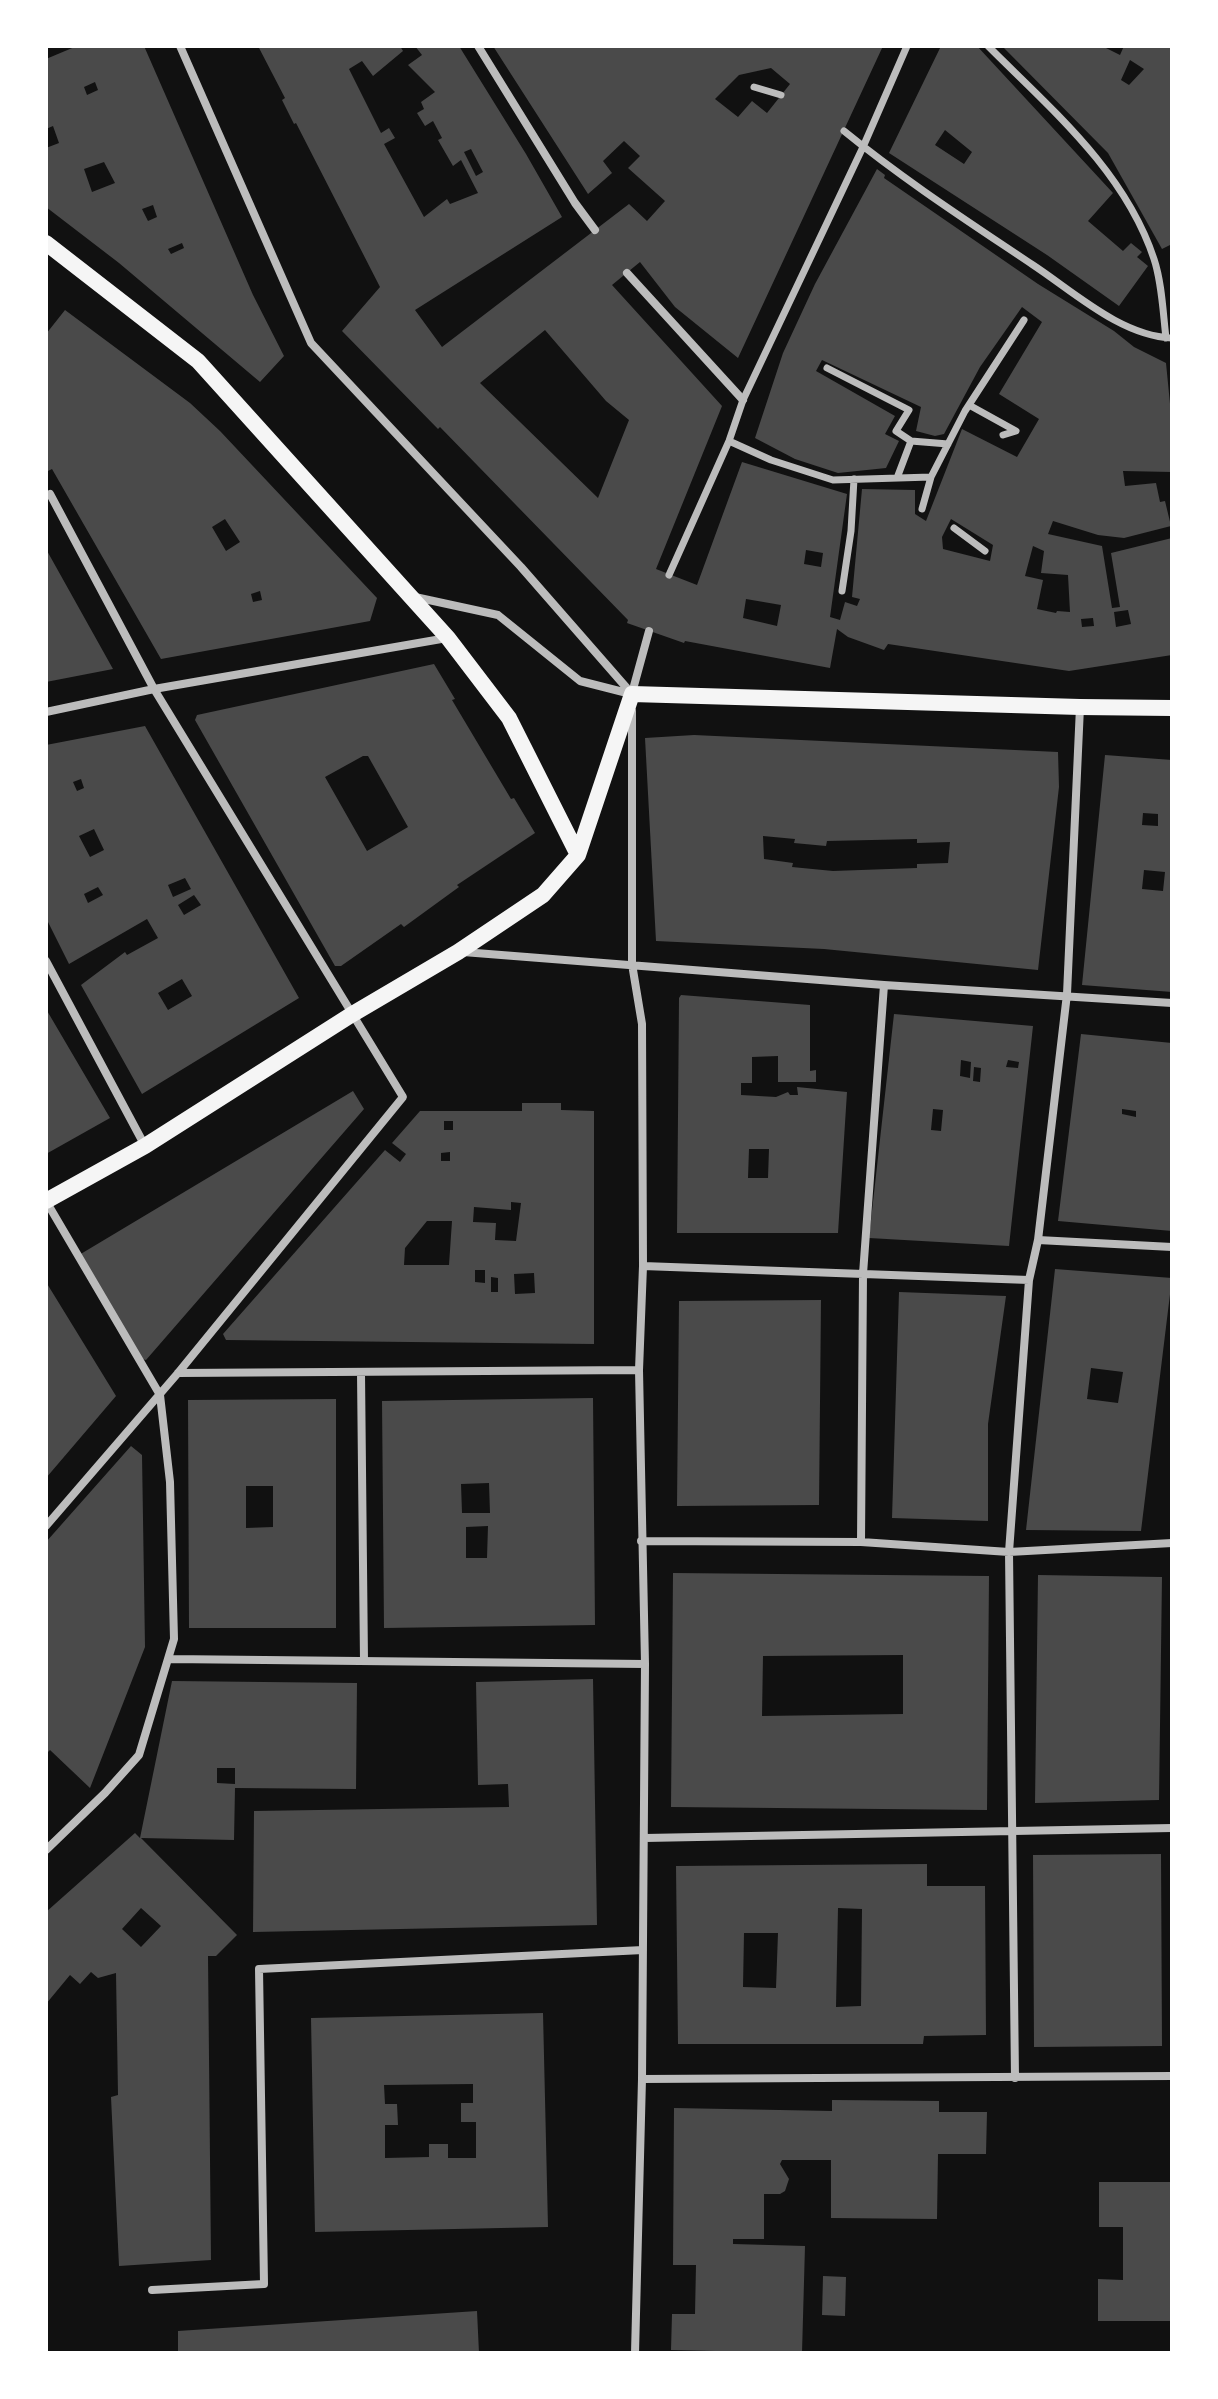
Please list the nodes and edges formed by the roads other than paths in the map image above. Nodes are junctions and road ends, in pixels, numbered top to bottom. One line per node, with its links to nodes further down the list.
1 (180, 46): 34 (street)
2 (478, 46): 9 (street)
3 (907, 46): 8 (street)
4 (988, 46): 13 (street)
5 (754, 87): 6 (street)
6 (781, 95)
7 (844, 131): 8 (street)
8 (863, 147): 13 (street); 15 (street)
9 (595, 230)
10 (46, 243): 30 (main road)
11 (627, 273): 15 (street)
12 (1024, 320): 16 (street)
13 (1169, 338)
14 (827, 368): 19 (street)
15 (743, 400): 18 (street)
16 (969, 405): 17 (street); 20 (street)
17 (1003, 435)
18 (729, 441): 23 (street); 28 (street)
19 (911, 441): 20 (street); 22 (street)
20 (948, 444): 21 (street)
21 (931, 477): 22 (street); 25 (street)
22 (897, 478): 23 (street)
23 (854, 479): 29 (street)
24 (50, 494): 33 (street)
25 (922, 509)
26 (954, 528): 27 (street)
27 (985, 551)
28 (669, 575)
29 (842, 591)
30 (409, 596): 32 (main road); 34 (street)
31 (649, 631): 34 (street)
32 (448, 638): 33 (street); 38 (main road)
33 (154, 689): 37 (street); 45 (street)
34 (632, 694): 35 (main road); 38 (main road); 41 (street)
35 (1080, 707): 36 (main road); 43 (street)
36 (1172, 708)
37 (46, 712)
38 (578, 855): 39 (main road)
39 (458, 952): 41 (street); 45 (main road)
40 (46, 961): 46 (street)
41 (632, 964): 42 (street); 50 (street)
42 (884, 985): 43 (street); 51 (street)
43 (1067, 994): 44 (street); 48 (street)
44 (1172, 1003)
45 (351, 1015): 46 (main road); 54 (street)
46 (145, 1146): 47 (main road)
47 (46, 1201): 56 (street)
48 (1038, 1240): 49 (street); 52 (street)
49 (1172, 1247)
50 (643, 1266): 51 (street); 53 (street)
51 (863, 1274): 52 (street); 59 (street)
52 (1029, 1280): 61 (street)
53 (639, 1370): 55 (street); 58 (street)
54 (178, 1373): 55 (street); 56 (street)
55 (361, 1373): 63 (street)
56 (160, 1395): 57 (street); 62 (street)
57 (46, 1526)
58 (641, 1541): 59 (street); 64 (street)
59 (861, 1542): 61 (street)
60 (1172, 1543): 61 (street)
61 (1009, 1552): 66 (street)
62 (169, 1659): 63 (street); 68 (street)
63 (364, 1661): 64 (street)
64 (645, 1664): 67 (street)
65 (1172, 1828): 66 (street)
66 (1013, 1832): 67 (street); 71 (street)
67 (645, 1838): 69 (street)
68 (46, 1850)
69 (643, 1950): 72 (street); 73 (street)
70 (1172, 2076): 71 (street)
71 (1015, 2078): 72 (street)
72 (642, 2079): 74 (street)
73 (152, 2290)
74 (635, 2353)

